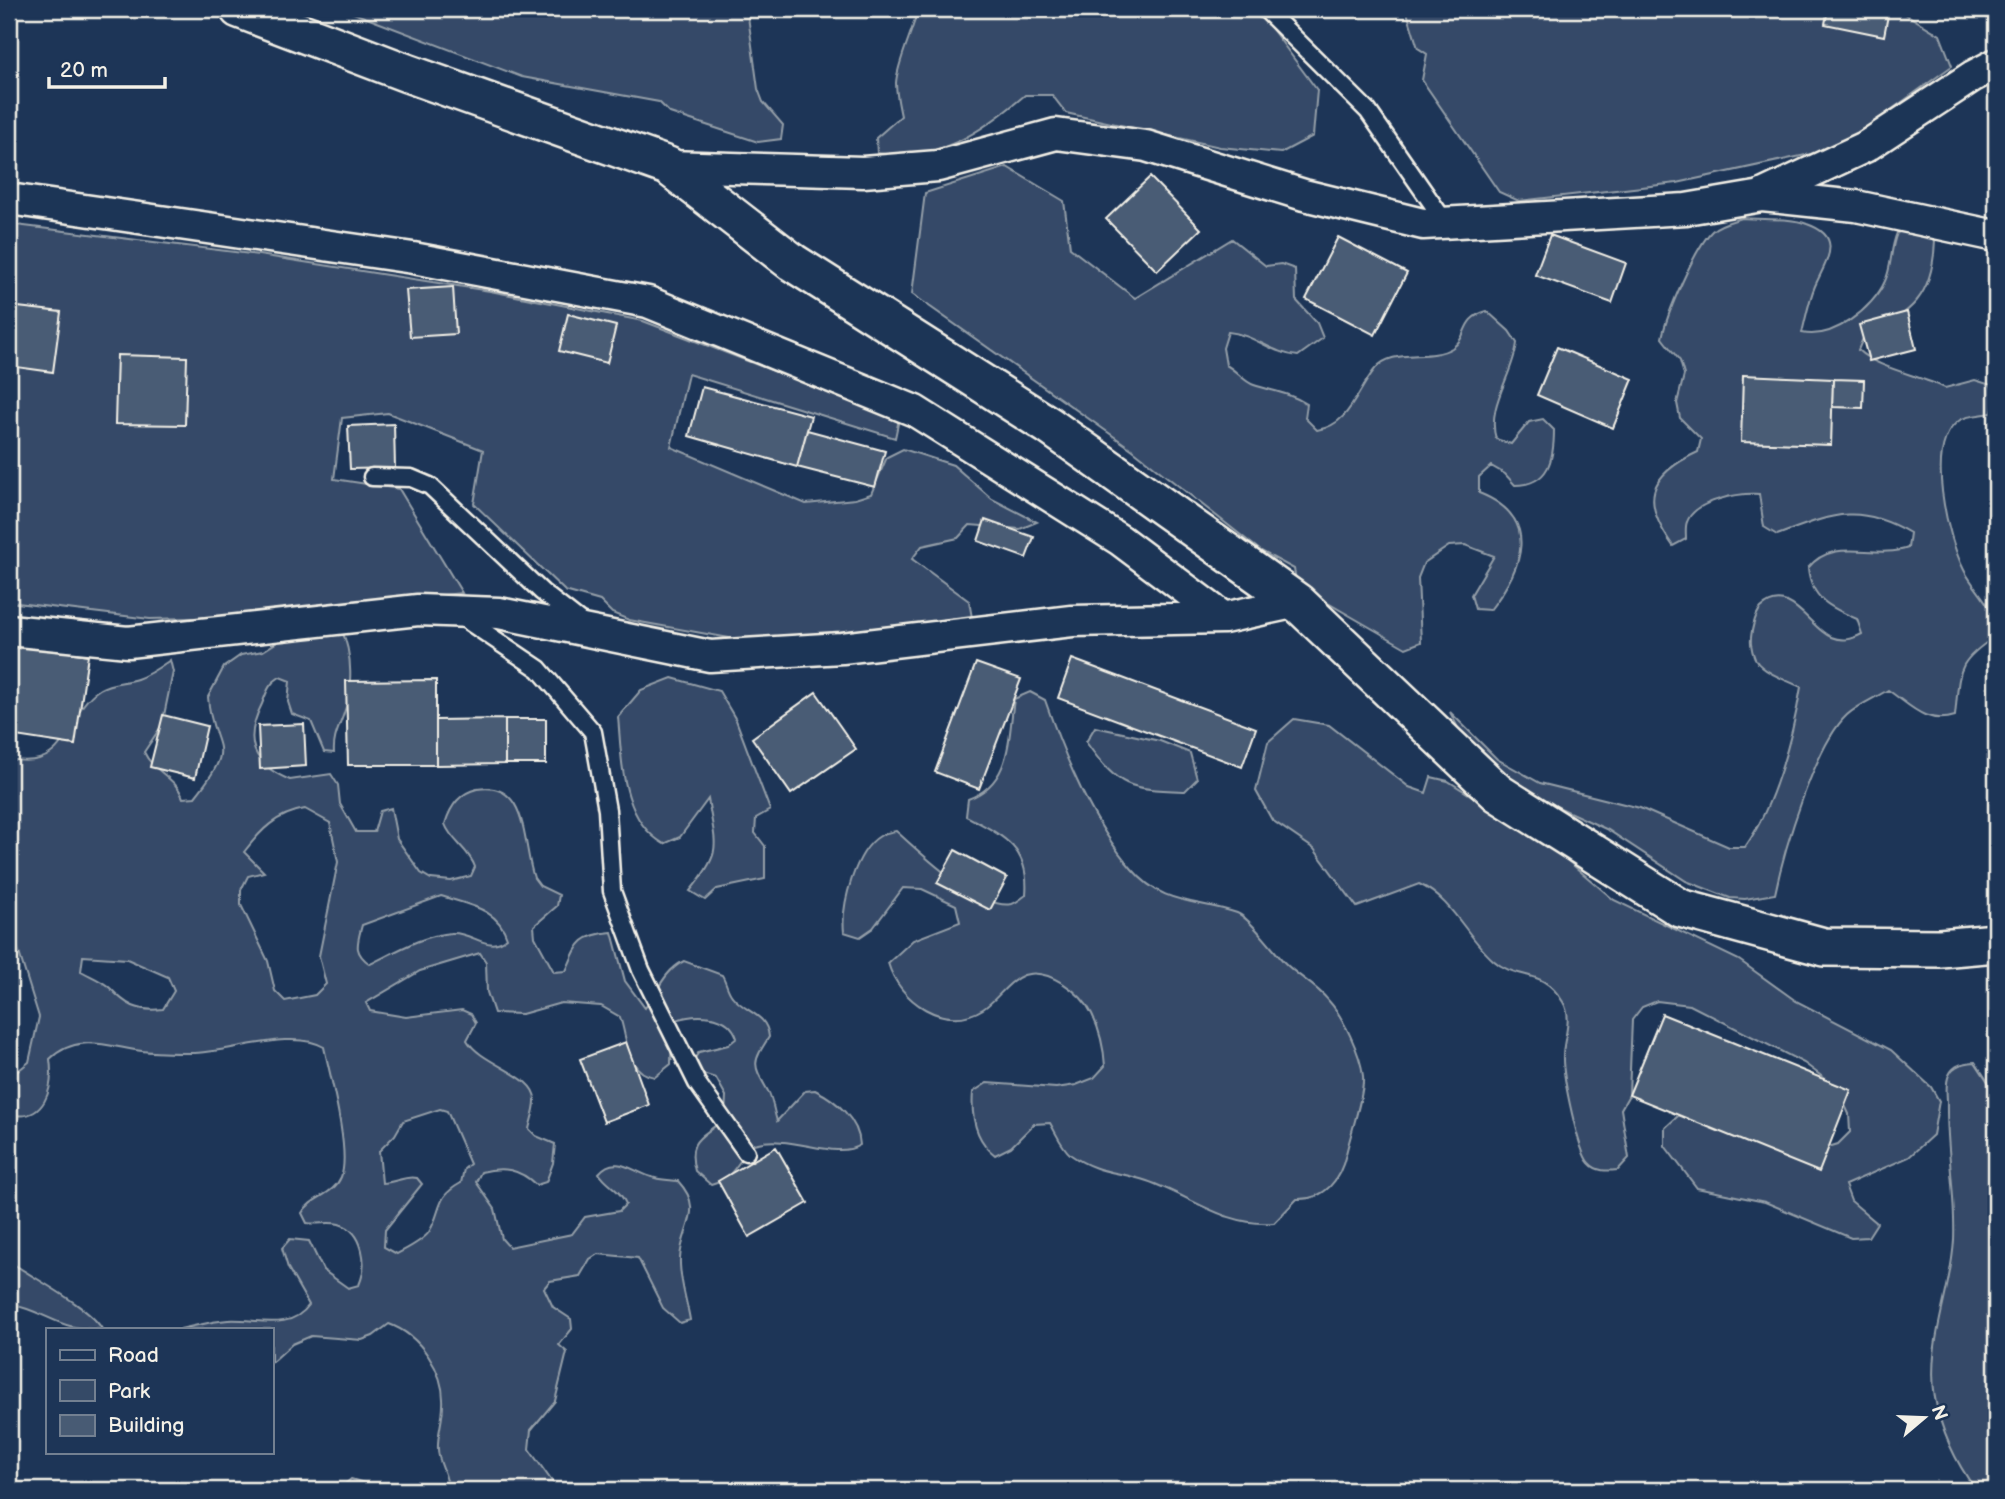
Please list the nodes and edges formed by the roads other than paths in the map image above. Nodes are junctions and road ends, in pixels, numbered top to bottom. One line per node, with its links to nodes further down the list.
1 (239, 9): 4 (street)
2 (1265, 9): 7 (lane)
3 (1996, 64): 5 (street)
4 (668, 166): 7 (street); 10 (street)
5 (1762, 195): 7 (street); 8 (street)
6 (9, 199): 12 (street)
7 (1445, 222)
8 (1996, 236)
9 (372, 477): 14 (lane)
10 (1297, 602): 12 (street); 15 (street)
11 (454, 612): 13 (street); 14 (street); 16 (lane)
12 (1224, 618): 14 (street)
13 (9, 630)
14 (598, 636)
15 (1996, 943)
16 (746, 1152)

